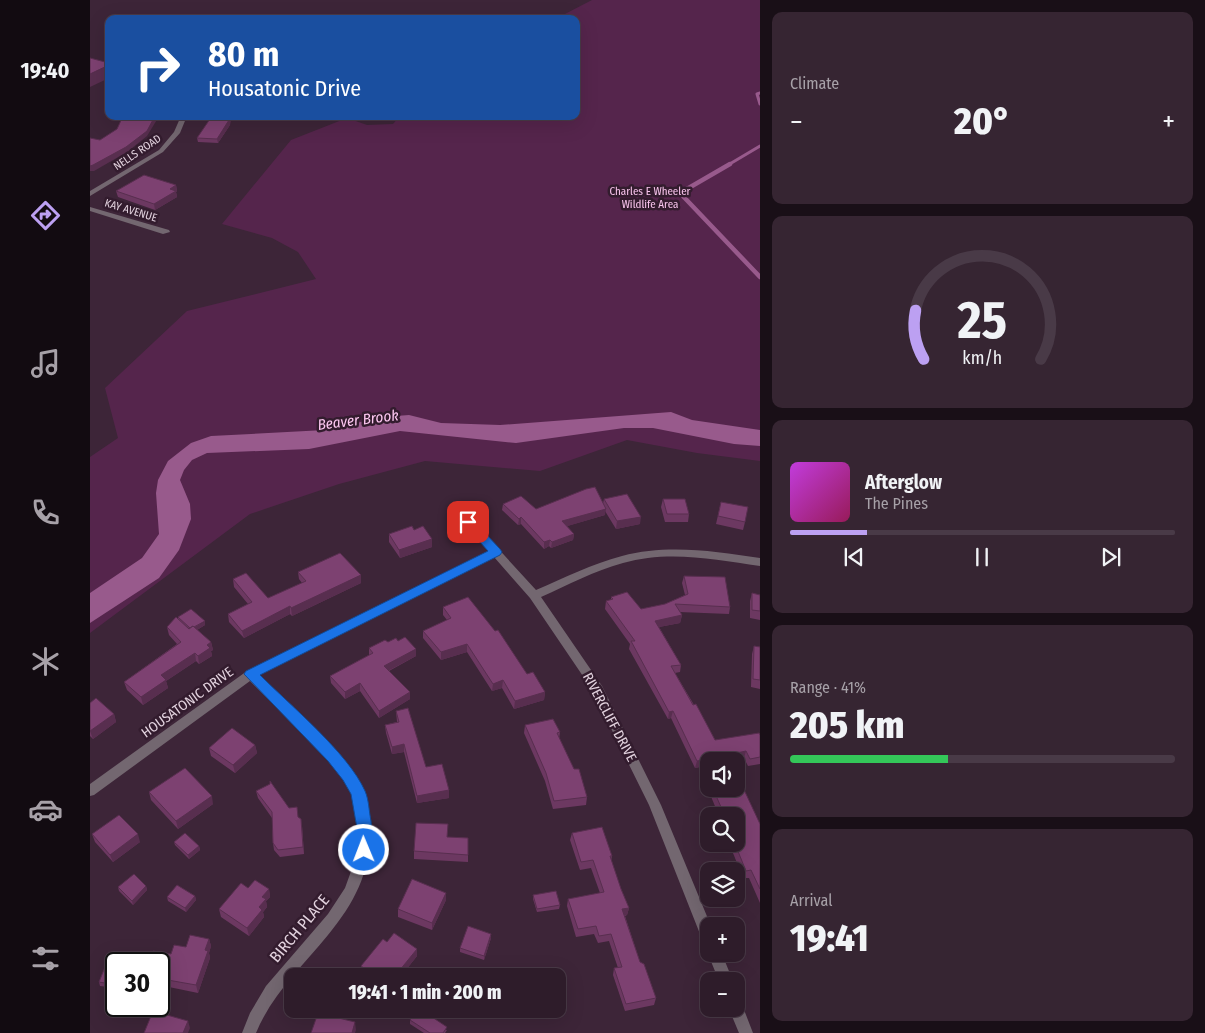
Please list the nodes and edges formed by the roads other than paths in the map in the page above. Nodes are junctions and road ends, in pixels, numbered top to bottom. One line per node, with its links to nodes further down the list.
1 (182, 120): 2 (street, NELLS ROAD)
2 (90, 194)
3 (90, 209): 4 (street, KAY AVENUE)
4 (166, 232)
5 (468, 522): 6 (street, RIVERCLIFF DRIVE)
6 (496, 552): 8 (street, RIVERCLIFF DRIVE); 9 (street, HOUSATONIC DRIVE)
7 (760, 562): 8 (street)
8 (534, 595): 11 (street, RIVERCLIFF DRIVE)
9 (251, 674): 10 (street, HOUSATONIC DRIVE); 13 (street, BIRCH PLACE)
10 (90, 791)
11 (700, 917)
12 (740, 1017): 14 (street)
13 (249, 1033)
14 (747, 1033)

